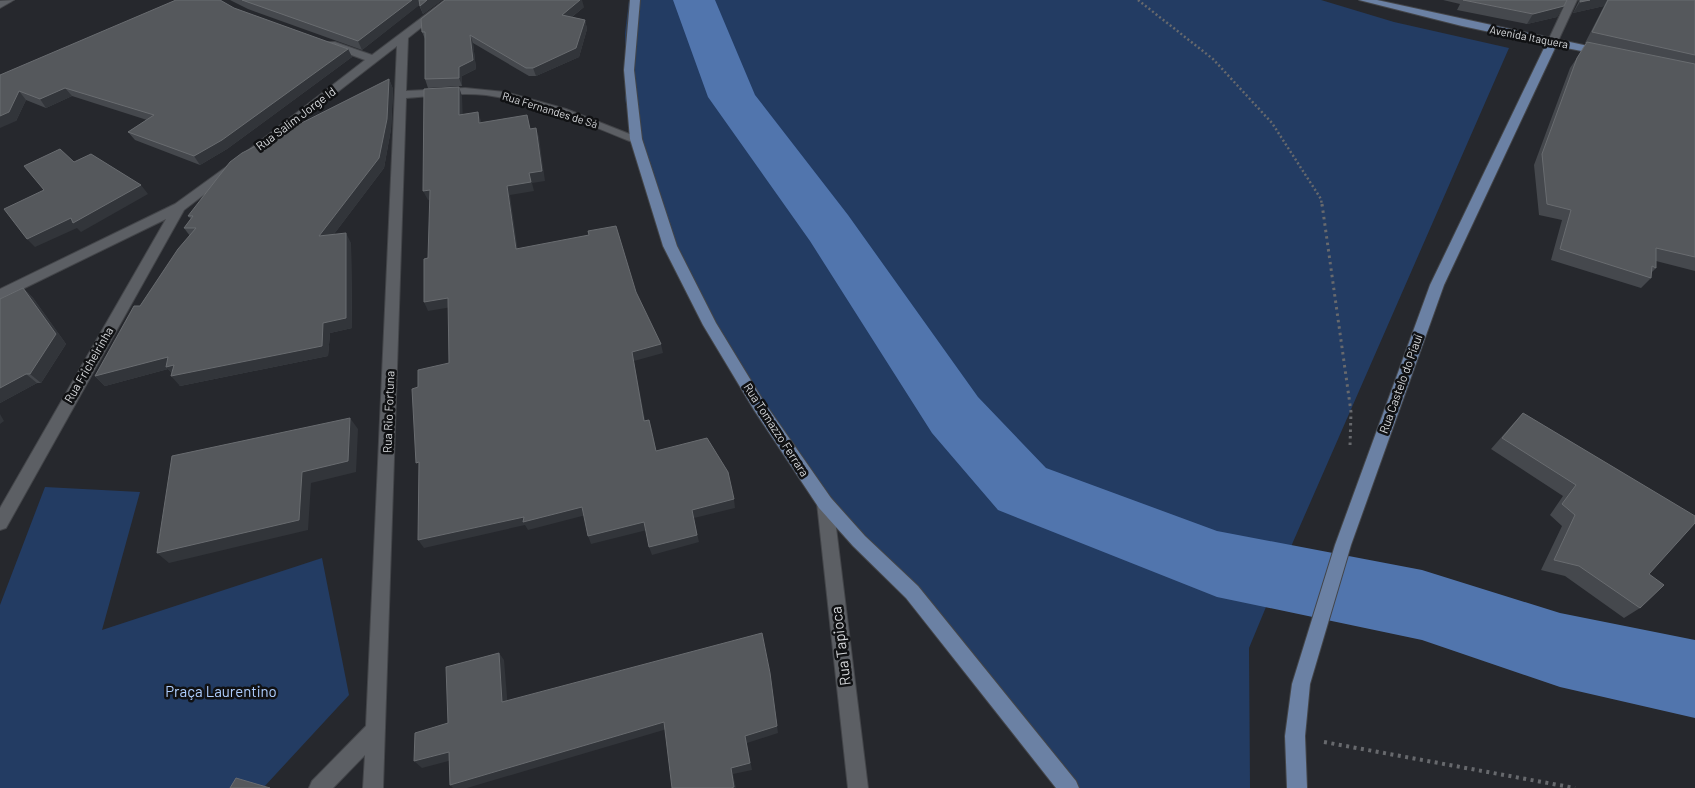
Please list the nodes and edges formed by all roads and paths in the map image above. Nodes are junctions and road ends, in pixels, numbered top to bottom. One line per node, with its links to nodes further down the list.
1 (9, 0): 7 (street)
2 (452, 0): 8 (street, Rua Salim Jorge Id)
3 (635, 0): 14 (main road, Rua Tomazzo Ferrara)
4 (1138, 0): 17 (path)
5 (1364, 0): 10 (main road, Avenida Itaquera)
6 (1572, 0): 10 (street, Rua Castelo do Piauí)
7 (0, 5)
8 (403, 37): 12 (street, Rua Salim Jorge Id); 13 (street, Rua Rio Fortuna)
9 (318, 40): 12 (street)
10 (1553, 41): 11 (main road, Avenida Itaquera); 21 (main road, Rua Castelo do Piauí)
11 (1615, 54)
12 (374, 60): 15 (street, Rua Salim Jorge Id)
13 (402, 95): 14 (street, Rua Fernandes de Sá); 20 (street, Rua Rio Fortuna)
14 (636, 138): 18 (main road, Rua Tomazzo Ferrara)
15 (179, 207): 16 (street, Rua Salim Jorge Id); 19 (street, Rua Fricheirinha)
16 (0, 295)
17 (1350, 451)
18 (825, 503): 24 (street, Rua Tapioca); 25 (main road, Rua Tomazzo Ferrara)
19 (0, 523)
20 (376, 729): 22 (street); 23 (street, Rua Rio Fortuna)
21 (1295, 736): 26 (main road, Rua Castelo do Piauí); 27 (path)
22 (319, 788)
23 (373, 788)
24 (858, 788)
25 (1069, 788)
26 (1297, 788)
27 (1575, 788)

